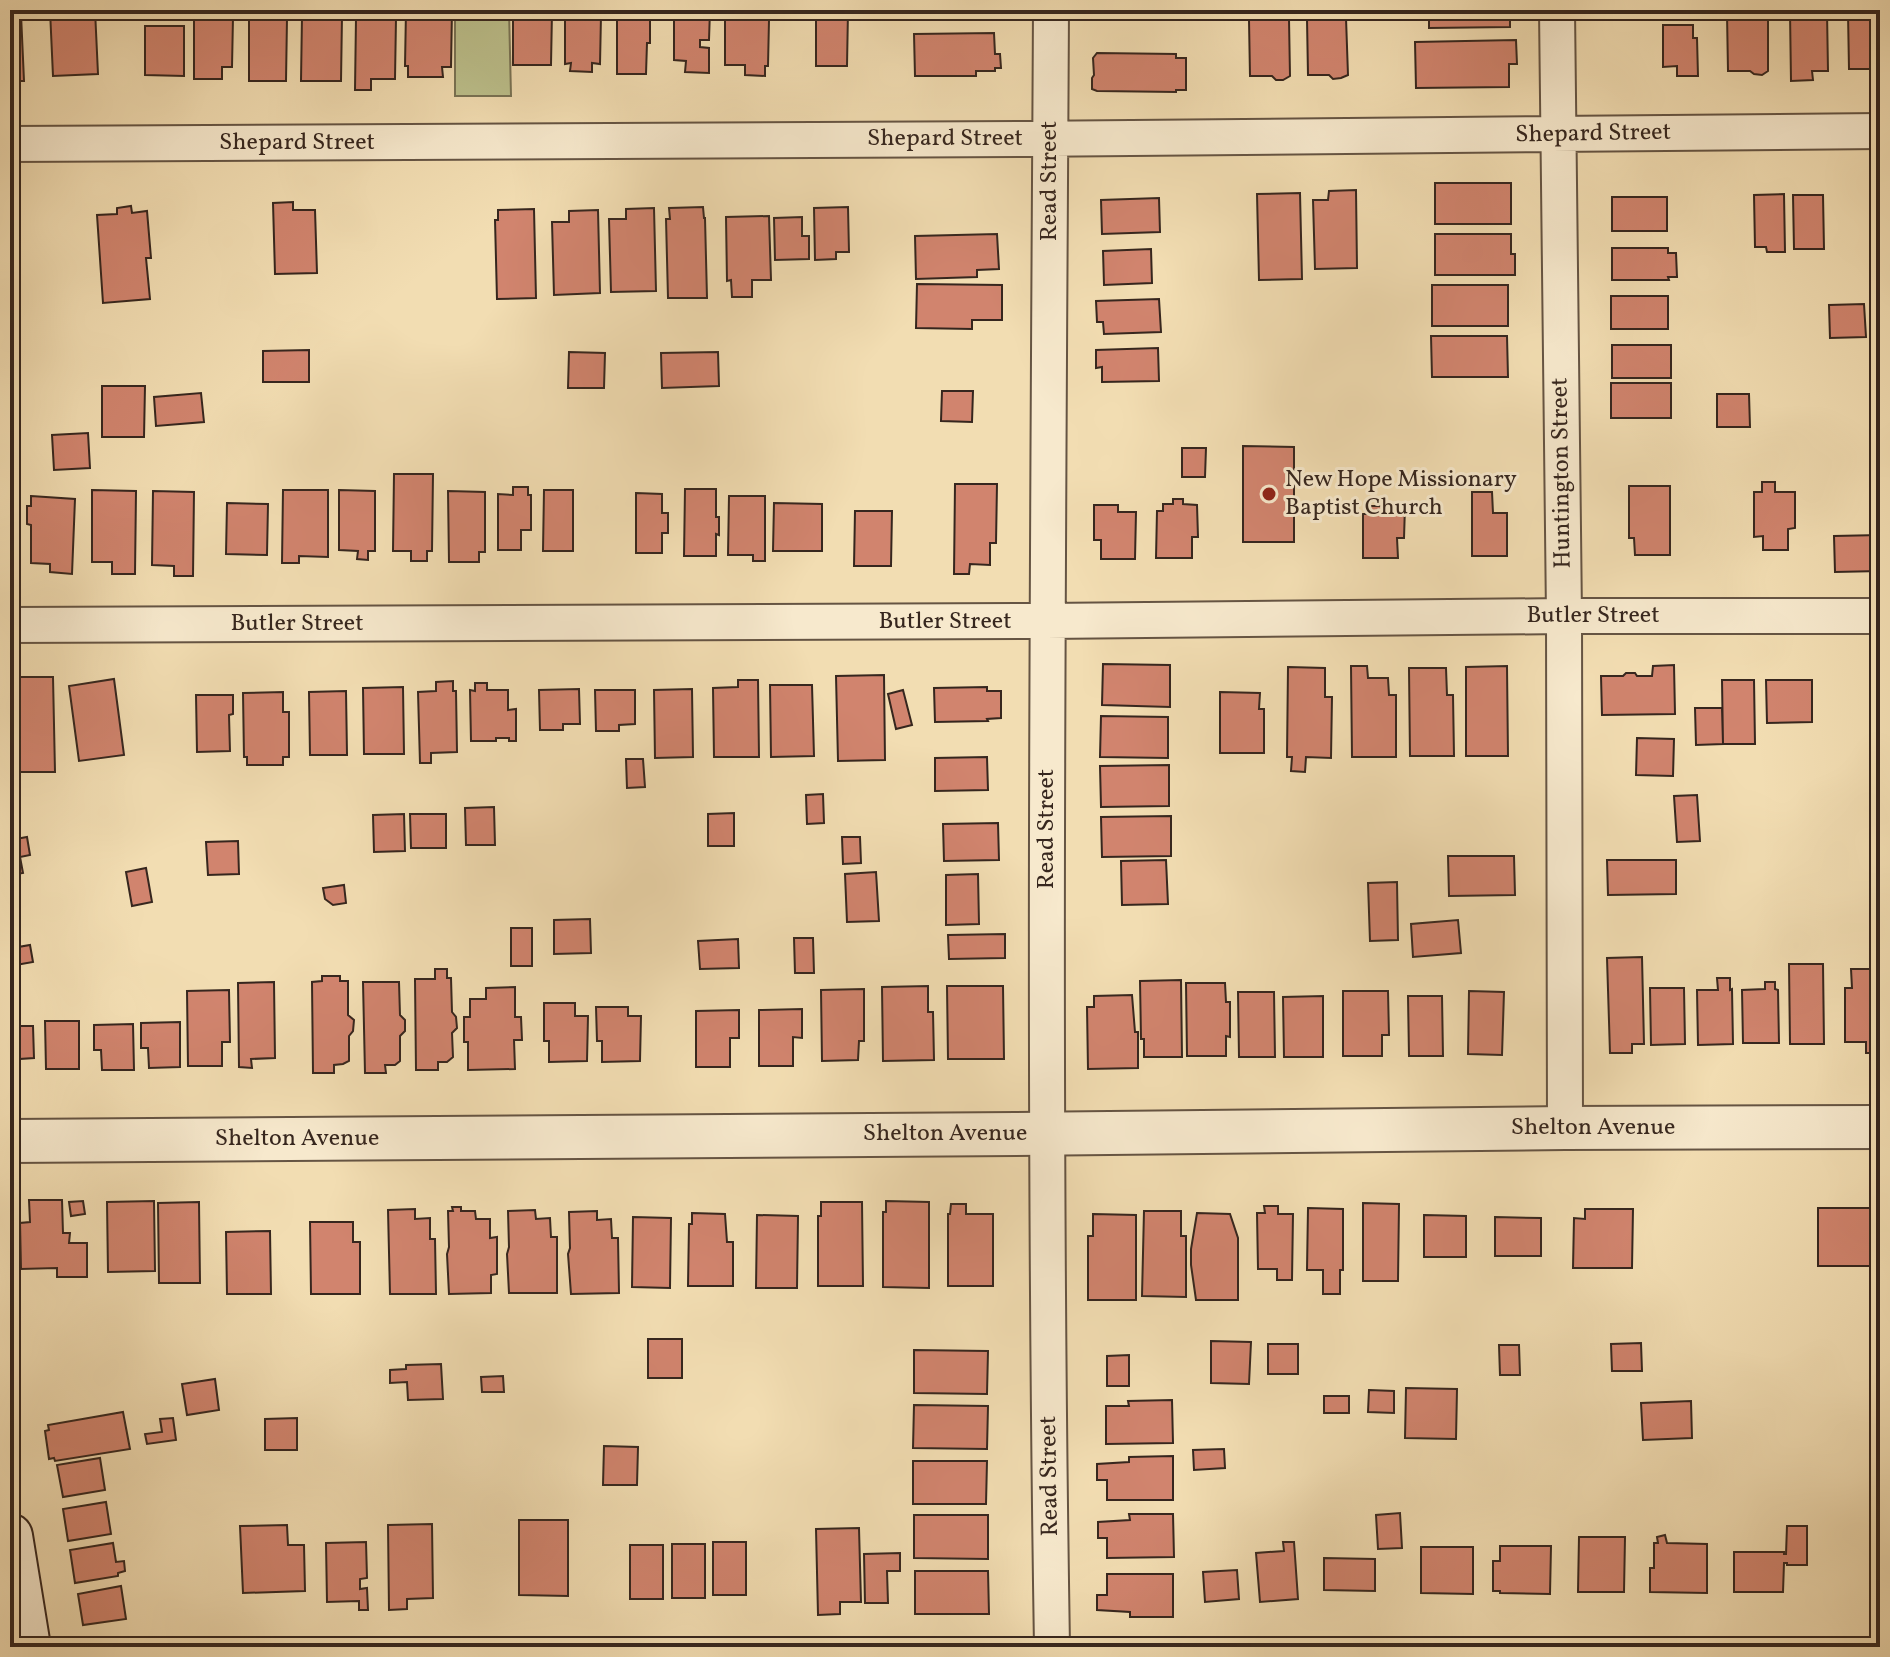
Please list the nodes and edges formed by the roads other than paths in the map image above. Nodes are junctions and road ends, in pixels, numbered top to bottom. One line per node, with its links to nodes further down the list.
1 (1051, 10): 5 (street, Read Street)
2 (1557, 10): 4 (street, Huntington Street)
3 (1880, 131): 4 (street, Shepard Street)
4 (1559, 134): 5 (street, Shepard Street); 7 (street, Huntington Street)
5 (1050, 138): 6 (street, Shepard Street); 9 (street, Read Street)
6 (10, 144)
7 (1564, 616): 8 (street, Butler Street); 9 (street, Butler Street); 12 (street, Huntington Street)
8 (1880, 616)
9 (1046, 621): 10 (street, Butler Street); 13 (street, Read Street)
10 (10, 625)
11 (1880, 1127): 12 (street, Shelton Avenue)
12 (1565, 1128): 13 (street, Shelton Avenue)
13 (1047, 1133): 14 (street, Shelton Avenue); 17 (street, Read Street)
14 (10, 1141)
15 (10, 1536): 16 (main road)
16 (28, 1647)
17 (1052, 1647)

